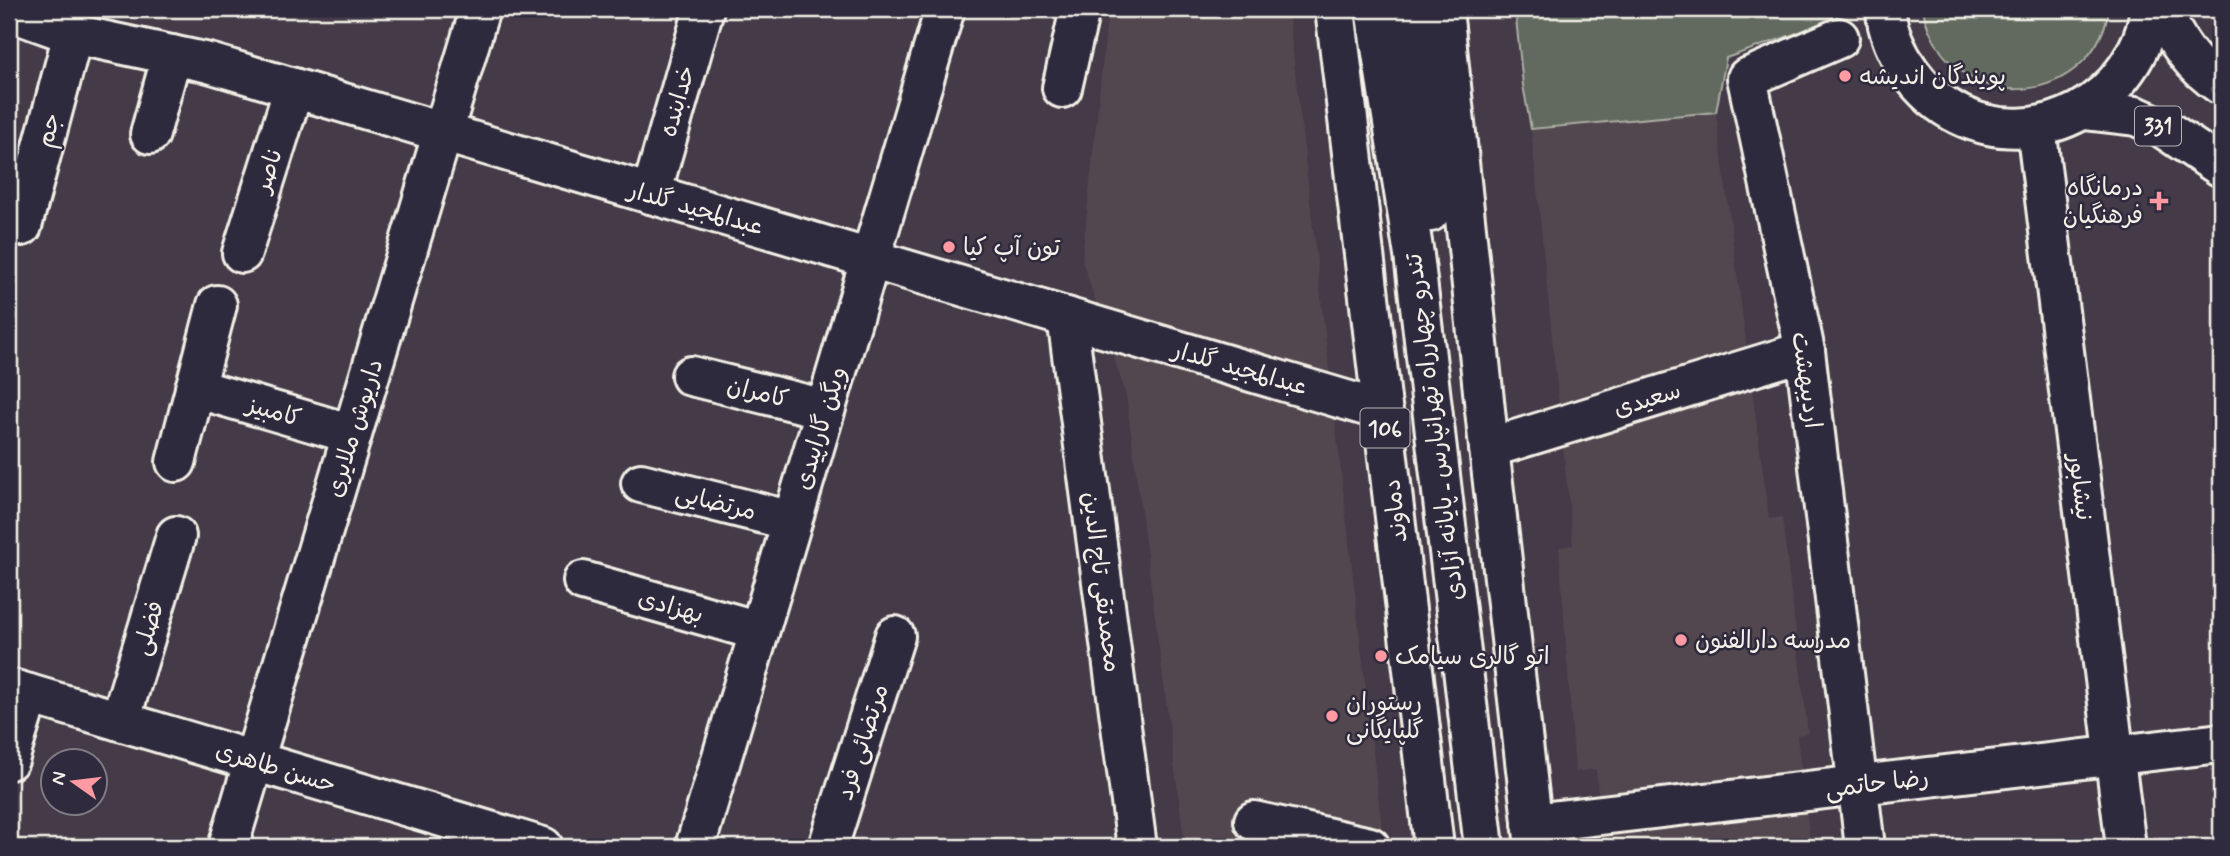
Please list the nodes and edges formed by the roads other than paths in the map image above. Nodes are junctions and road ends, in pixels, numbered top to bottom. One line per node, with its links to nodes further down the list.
1 (480, 9): 21 (street, داریوش ملایری)
2 (704, 9): 24 (street, خدابنده)
3 (945, 9): 27 (street, ویگن گاراپیدی)
4 (1080, 9): 18 (street)
5 (1335, 9): 34 (street, دماوند / 106)
6 (1375, 9): 60 (street, تندرو چهارراه تهرانپارس ـ پایانه آزادی)
7 (1413, 9): 61 (street)
8 (1443, 9): 36 (street)
9 (2149, 9): 19 (street)
10 (2162, 9): 16 (street)
11 (9, 12): 13 (street, عبدالمجید گلدار)
12 (1885, 12): 20 (street)
13 (73, 34): 15 (street, عبدالمجید گلدار); 25 (street, جم)
14 (1839, 38): 30 (street, اردیبهشت)
15 (172, 55): 17 (street, عبدالمجید گلدار); 22 (street)
16 (2221, 85)
17 (294, 88): 21 (street, عبدالمجید گلدار); 26 (street, ناصر)
18 (1062, 88)
19 (2084, 110): 20 (street); 23 (street, 331)
20 (2036, 127): 47 (street, نیشابور)
21 (443, 133): 24 (street, عبدالمجید گلدار); 35 (street, داریوش ملایری)
22 (150, 134)
23 (2221, 167)
24 (651, 194): 27 (street, عبدالمجید گلدار)
25 (22, 226)
26 (242, 253)
27 (870, 259): 29 (street, عبدالمجید گلدار); 33 (street, ویگن گاراپیدی)
28 (217, 305): 32 (street)
29 (1067, 317): 34 (street, عبدالمجید گلدار); 57 (street, محمدتقی تاج الدین)
30 (1805, 351): 36 (street, سعیدی); 50 (street, اردیبهشت)
31 (691, 376): 33 (street, کامران)
32 (195, 388): 35 (street, کامبیز); 37 (street)
33 (825, 409): 39 (street, ویگن گاراپیدی)
34 (1383, 411): 59 (street, دماوند / 106)
35 (352, 434): 49 (street, داریوش ملایری)
36 (1489, 448): 52 (street)
37 (176, 462)
38 (641, 483): 39 (street, مرتضایی)
39 (792, 521): 42 (street, ویگن گاراپیدی)
40 (176, 536): 45 (street, فضلی)
41 (583, 581): 42 (street, بهزادی)
42 (759, 631): 55 (street, ویگن گاراپیدی)
43 (895, 636): 56 (street, مرتضائی فرد)
44 (19, 691): 45 (street, حسن طاهری); 48 (street)
45 (120, 721): 49 (street, حسن طاهری)
46 (2221, 743): 47 (street, رضا حاتمی)
47 (2114, 755): 50 (street, رضا حاتمی); 63 (street, نیشابور)
48 (9, 760)
49 (254, 761): 53 (street, داریوش ملایری); 54 (street, حسن طاهری)
50 (1858, 785): 52 (street, رضا حاتمی); 62 (street, اردیبهشت)
51 (1254, 821): 58 (street)
52 (1533, 835)
53 (228, 847)
54 (542, 847)
55 (695, 847)
56 (828, 847)
57 (1137, 847)
58 (1370, 847)
59 (1434, 847)
60 (1484, 847)
61 (1504, 847)
62 (1865, 847)
63 (2126, 847)

